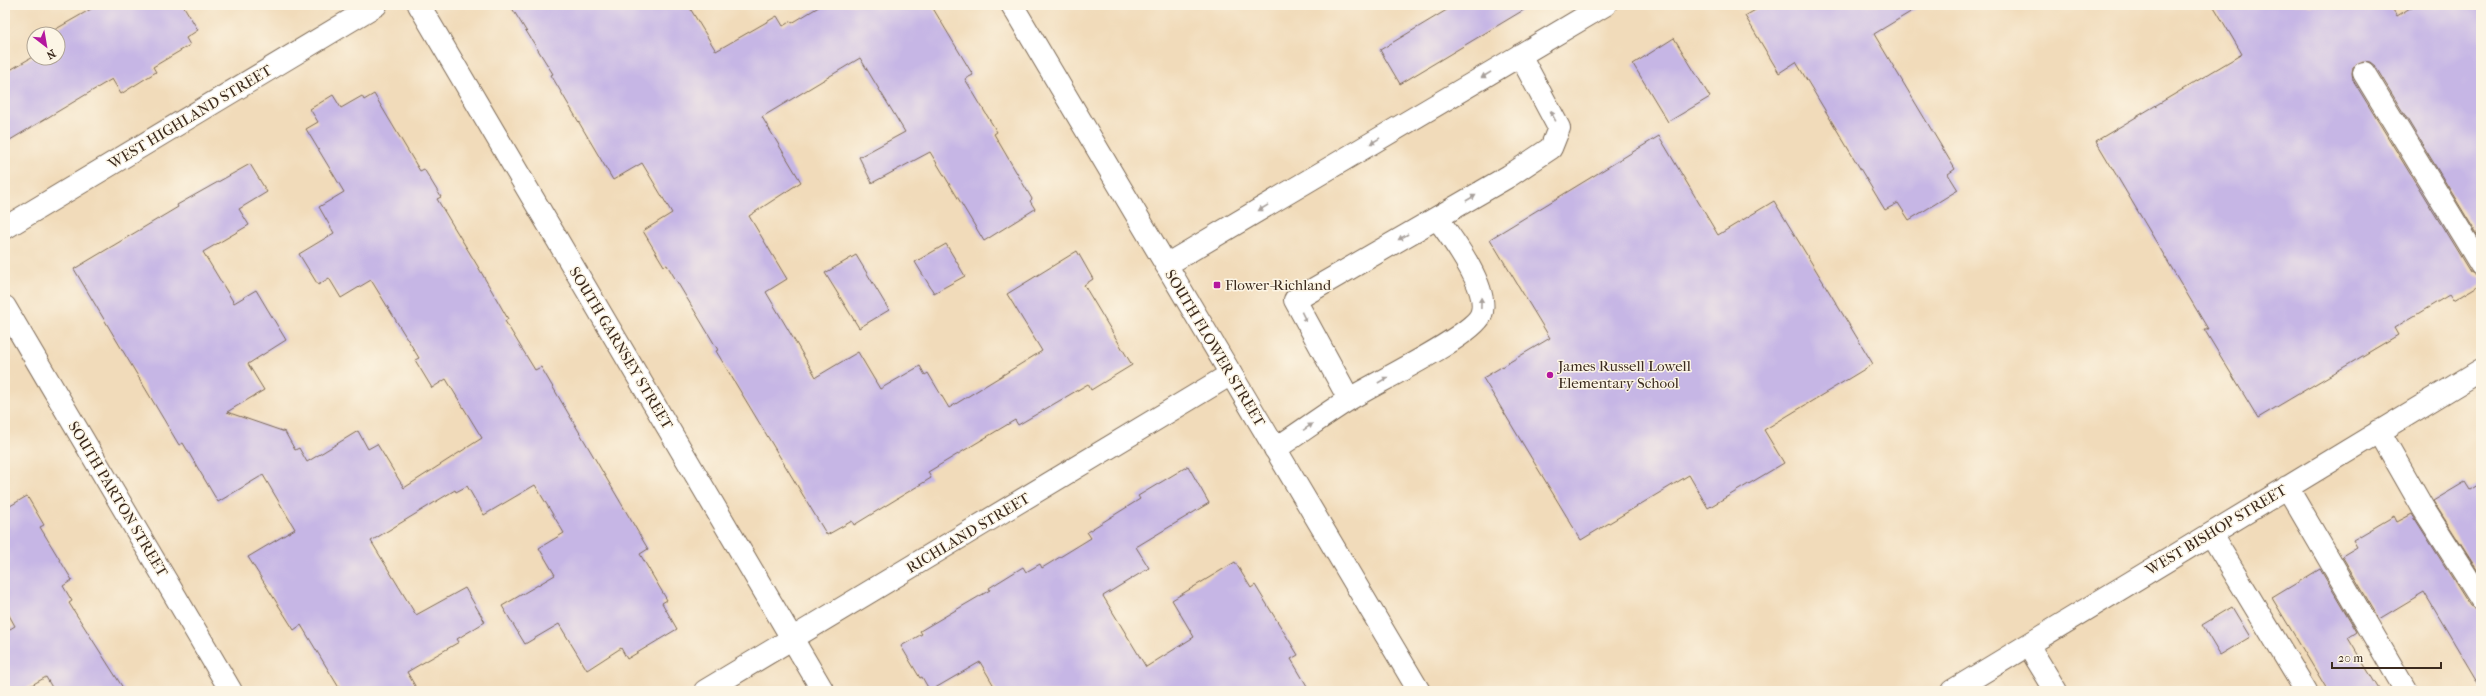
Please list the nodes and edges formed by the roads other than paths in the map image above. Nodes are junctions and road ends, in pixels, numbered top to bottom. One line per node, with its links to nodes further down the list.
1 (376, 5): 8 (street, WEST HIGHLAND STREET)
2 (419, 5): 20 (street, SOUTH GARNSEY STREET)
3 (1012, 5): 10 (street, SOUTH FLOWER STREET)
4 (1605, 5): 5 (street)
5 (1520, 55): 7 (street, one-way to 5); 10 (street, one-way to 10)
6 (2364, 73): 9 (street)
7 (1437, 218): 14 (street, one-way to 7); 14 (street, one-way to 14)
8 (5, 228)
9 (2481, 264)
10 (1166, 265): 13 (street, SOUTH FLOWER STREET)
11 (5, 307): 22 (street, SOUTH PARTON STREET)
12 (2481, 370): 15 (street, WEST BISHOP STREET)
13 (1231, 374): 16 (street, SOUTH FLOWER STREET); 20 (street, RICHLAND STREET)
14 (1349, 399): 16 (street, one-way to 14)
15 (2379, 431): 17 (street, WEST BISHOP STREET); 19 (street)
16 (1275, 449): 25 (street, SOUTH FLOWER STREET)
17 (2287, 487): 18 (street, WEST BISHOP STREET); 29 (street)
18 (2211, 534): 21 (street, WEST BISHOP STREET); 28 (street)
19 (2481, 599)
20 (792, 638): 23 (street, RICHLAND STREET); 24 (street, SOUTH GARNSEY STREET)
21 (2028, 645): 26 (street, WEST BISHOP STREET); 27 (street)
22 (232, 691)
23 (704, 691)
24 (823, 691)
25 (1419, 691)
26 (1952, 691)
27 (2056, 691)
28 (2306, 691)
29 (2406, 691)

